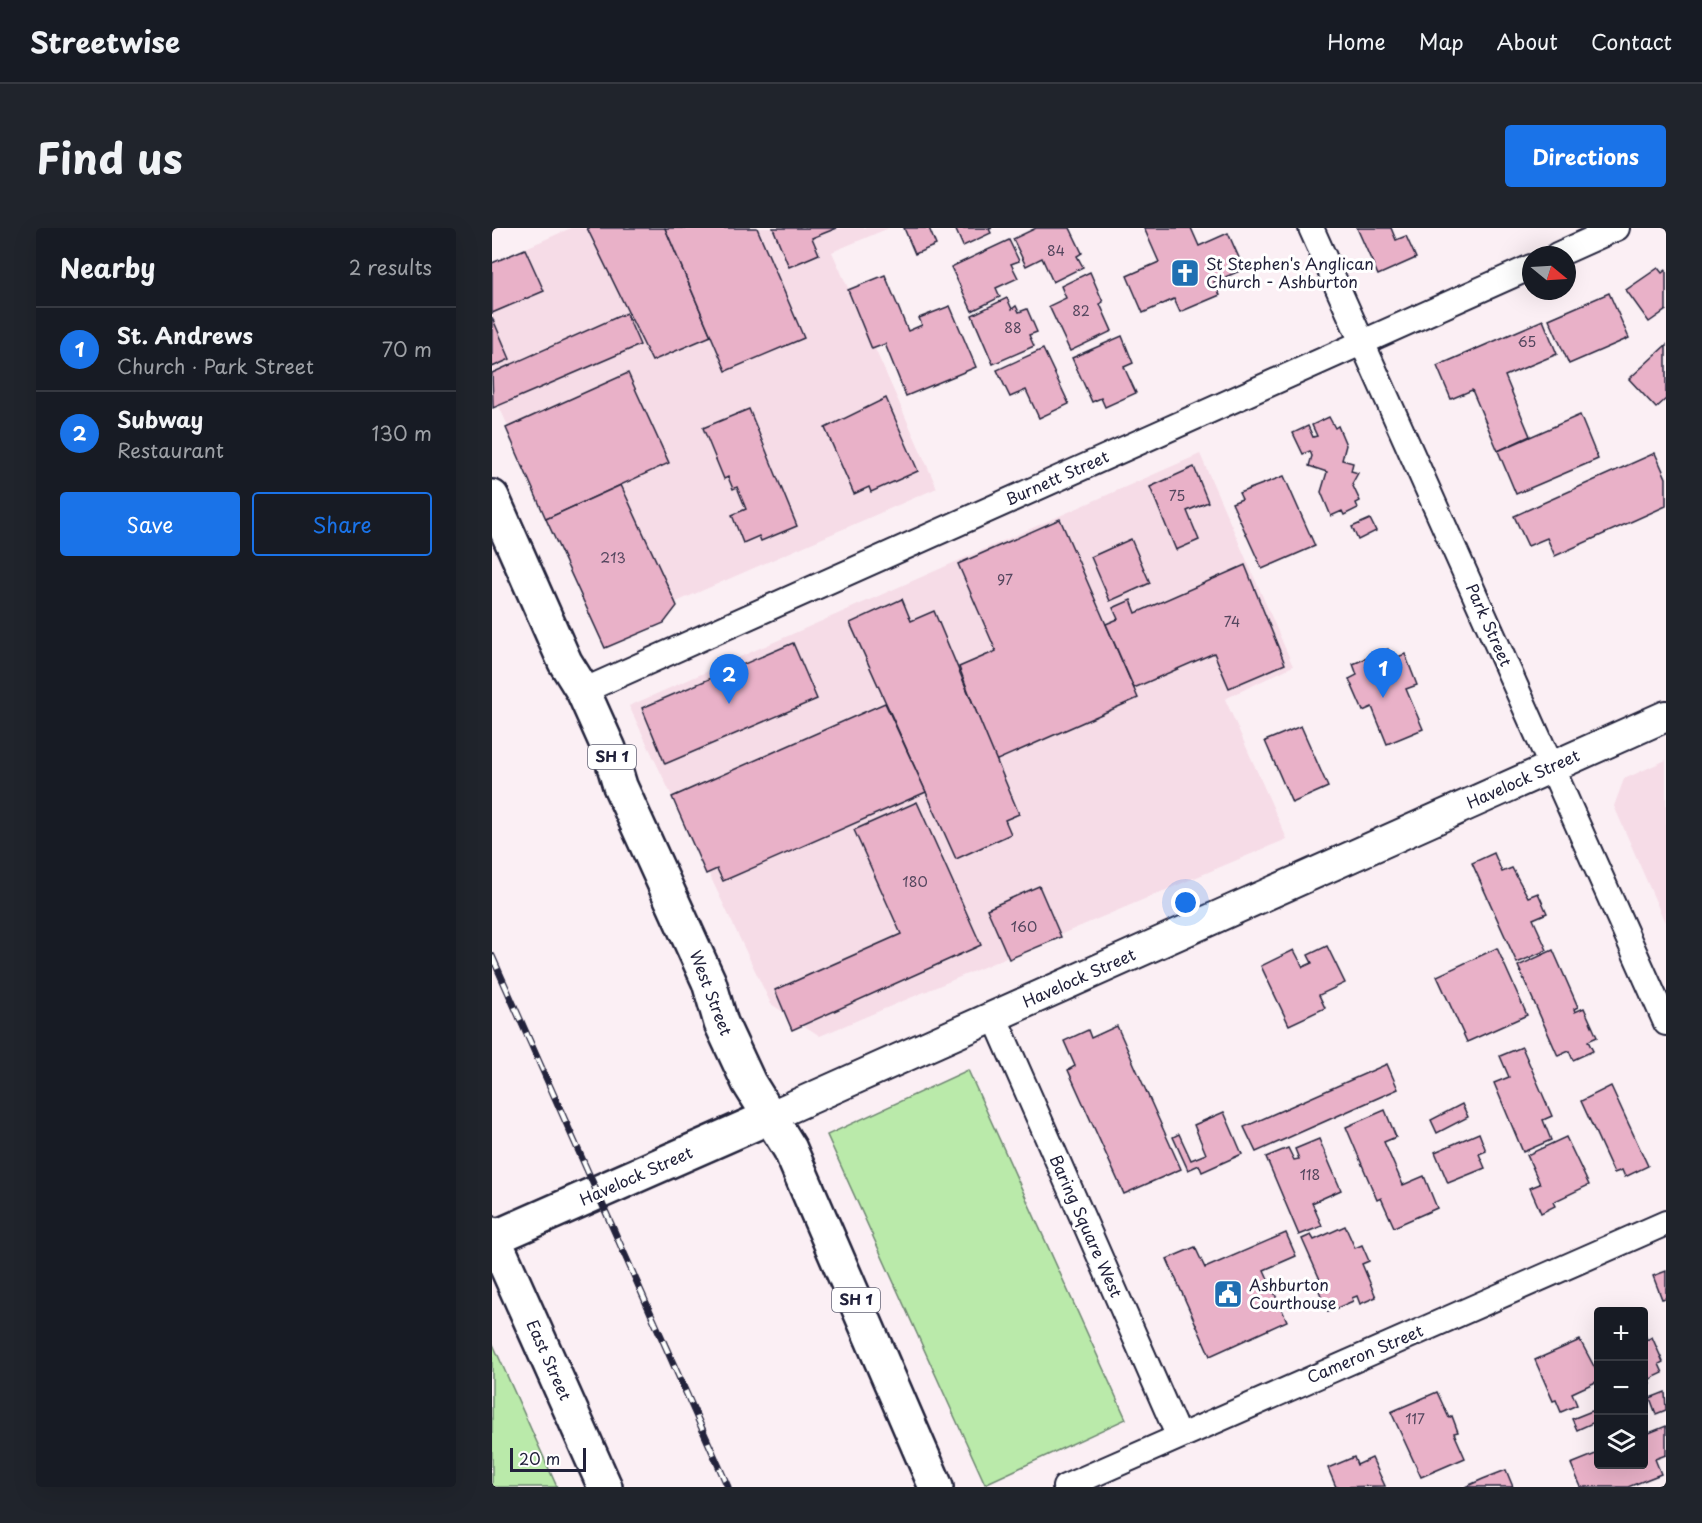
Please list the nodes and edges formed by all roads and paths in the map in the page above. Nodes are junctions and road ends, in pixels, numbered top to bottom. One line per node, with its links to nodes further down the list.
1 (1311, 228): 5 (street, Park Street)
2 (1617, 228): 3 (street)
3 (1576, 246)
4 (1522, 271): 5 (street, Burnett Street)
5 (1362, 341): 7 (street, Burnett Street); 9 (street, Park Street)
6 (492, 497): 7 (main road, West Street / SH 1)
7 (583, 691): 12 (main road, West Street / SH 1)
8 (1666, 716): 9 (street, Havelock Street)
9 (1551, 766): 10 (street, Havelock Street); 11 (street, Park Street)
10 (994, 1016): 12 (street, Havelock Street); 15 (street, Baring Square West)
11 (1666, 1023)
12 (769, 1117): 14 (main road, Havelock Street); 17 (main road, West Street / SH 1)
13 (1666, 1223): 15 (street, Cameron Street)
14 (493, 1237): 16 (main road, East Street)
15 (1178, 1435): 18 (street, Cameron Street)
16 (605, 1487)
17 (936, 1487)
18 (1065, 1487)

